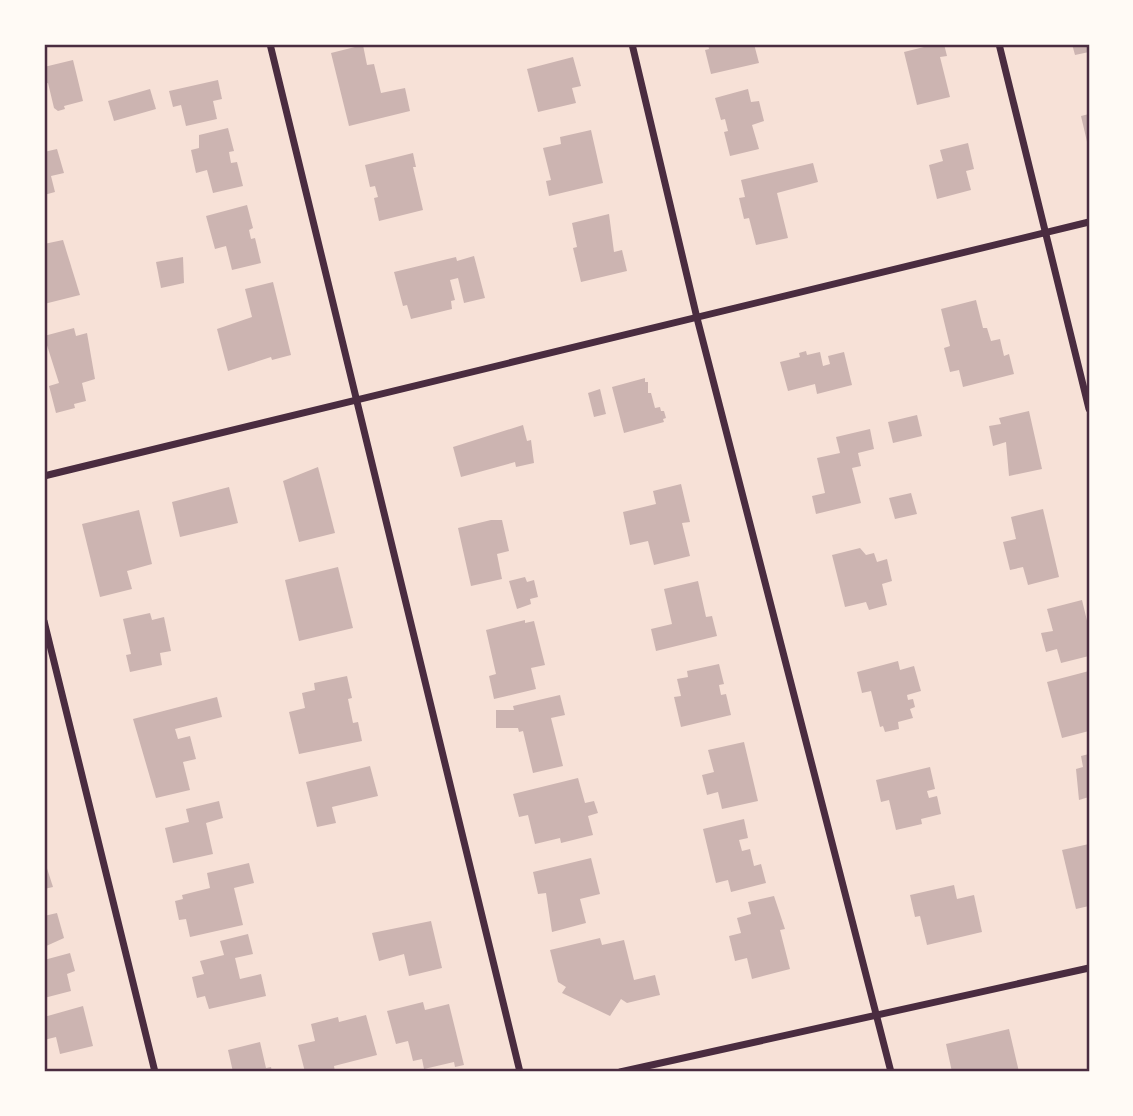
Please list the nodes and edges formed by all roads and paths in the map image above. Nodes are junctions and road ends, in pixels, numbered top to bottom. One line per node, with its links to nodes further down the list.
1 (270, 44): 7 (street)
2 (632, 44): 6 (street)
3 (999, 44): 5 (street)
4 (1089, 222): 5 (street)
5 (1045, 232): 6 (street); 8 (street)
6 (697, 318): 7 (street); 12 (street)
7 (357, 398): 9 (street); 14 (street)
8 (1089, 409)
9 (44, 476)
10 (44, 621): 13 (street)
11 (1089, 968): 12 (street)
12 (877, 1015): 15 (street); 16 (street)
13 (155, 1072)
14 (520, 1072)
15 (620, 1072)
16 (891, 1072)

